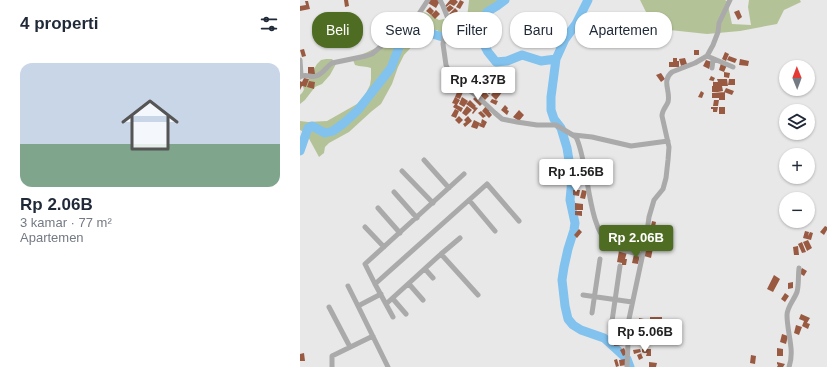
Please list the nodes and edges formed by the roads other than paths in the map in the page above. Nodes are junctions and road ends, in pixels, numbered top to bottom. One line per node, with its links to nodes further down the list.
1 (428, 0): 9 (street)
2 (440, 0): 10 (street)
3 (730, 0): 4 (street)
4 (707, 56): 5 (street); 11 (street)
5 (713, 59): 7 (street); 8 (street)
6 (300, 60): 9 (street)
7 (733, 67)
8 (712, 68)
9 (301, 76)
10 (574, 135): 11 (street); 28 (street)
11 (668, 141): 28 (street)
12 (424, 160): 15 (street)
13 (402, 171): 18 (street)
14 (464, 174): 15 (street)
15 (449, 188): 18 (street)
16 (394, 192): 20 (street)
17 (469, 200): 21 (street); 23 (street); 34 (street)
18 (433, 203): 20 (street)
19 (378, 208): 24 (street)
20 (417, 218): 24 (street)
21 (519, 221)
22 (365, 227): 26 (street)
23 (495, 231)
24 (400, 233): 26 (street)
25 (460, 238): 27 (street)
26 (384, 248): 34 (street)
27 (441, 254): 32 (street); 38 (street)
28 (642, 255): 44 (street)
29 (600, 259): 40 (street)
30 (620, 266): 42 (street)
31 (799, 268): 57 (street)
32 (425, 269): 33 (street); 35 (street)
33 (434, 278)
34 (375, 284): 37 (street)
35 (409, 284): 41 (street); 43 (street)
36 (348, 286): 47 (street)
37 (381, 294): 45 (street); 47 (street)
38 (478, 295)
39 (583, 295): 40 (street)
40 (594, 297): 42 (street); 48 (street)
41 (393, 298): 45 (street); 49 (street)
42 (615, 299): 44 (street); 51 (street)
43 (423, 300)
44 (632, 302): 56 (street)
45 (386, 304): 50 (street)
46 (329, 306): 53 (street)
47 (358, 306): 52 (street)
48 (592, 312)
49 (406, 314)
50 (393, 317)
51 (612, 321)
52 (373, 336): 53 (street); 55 (street)
53 (350, 348): 54 (street)
54 (332, 367)
55 (388, 367)
56 (627, 367)
57 (789, 367)

